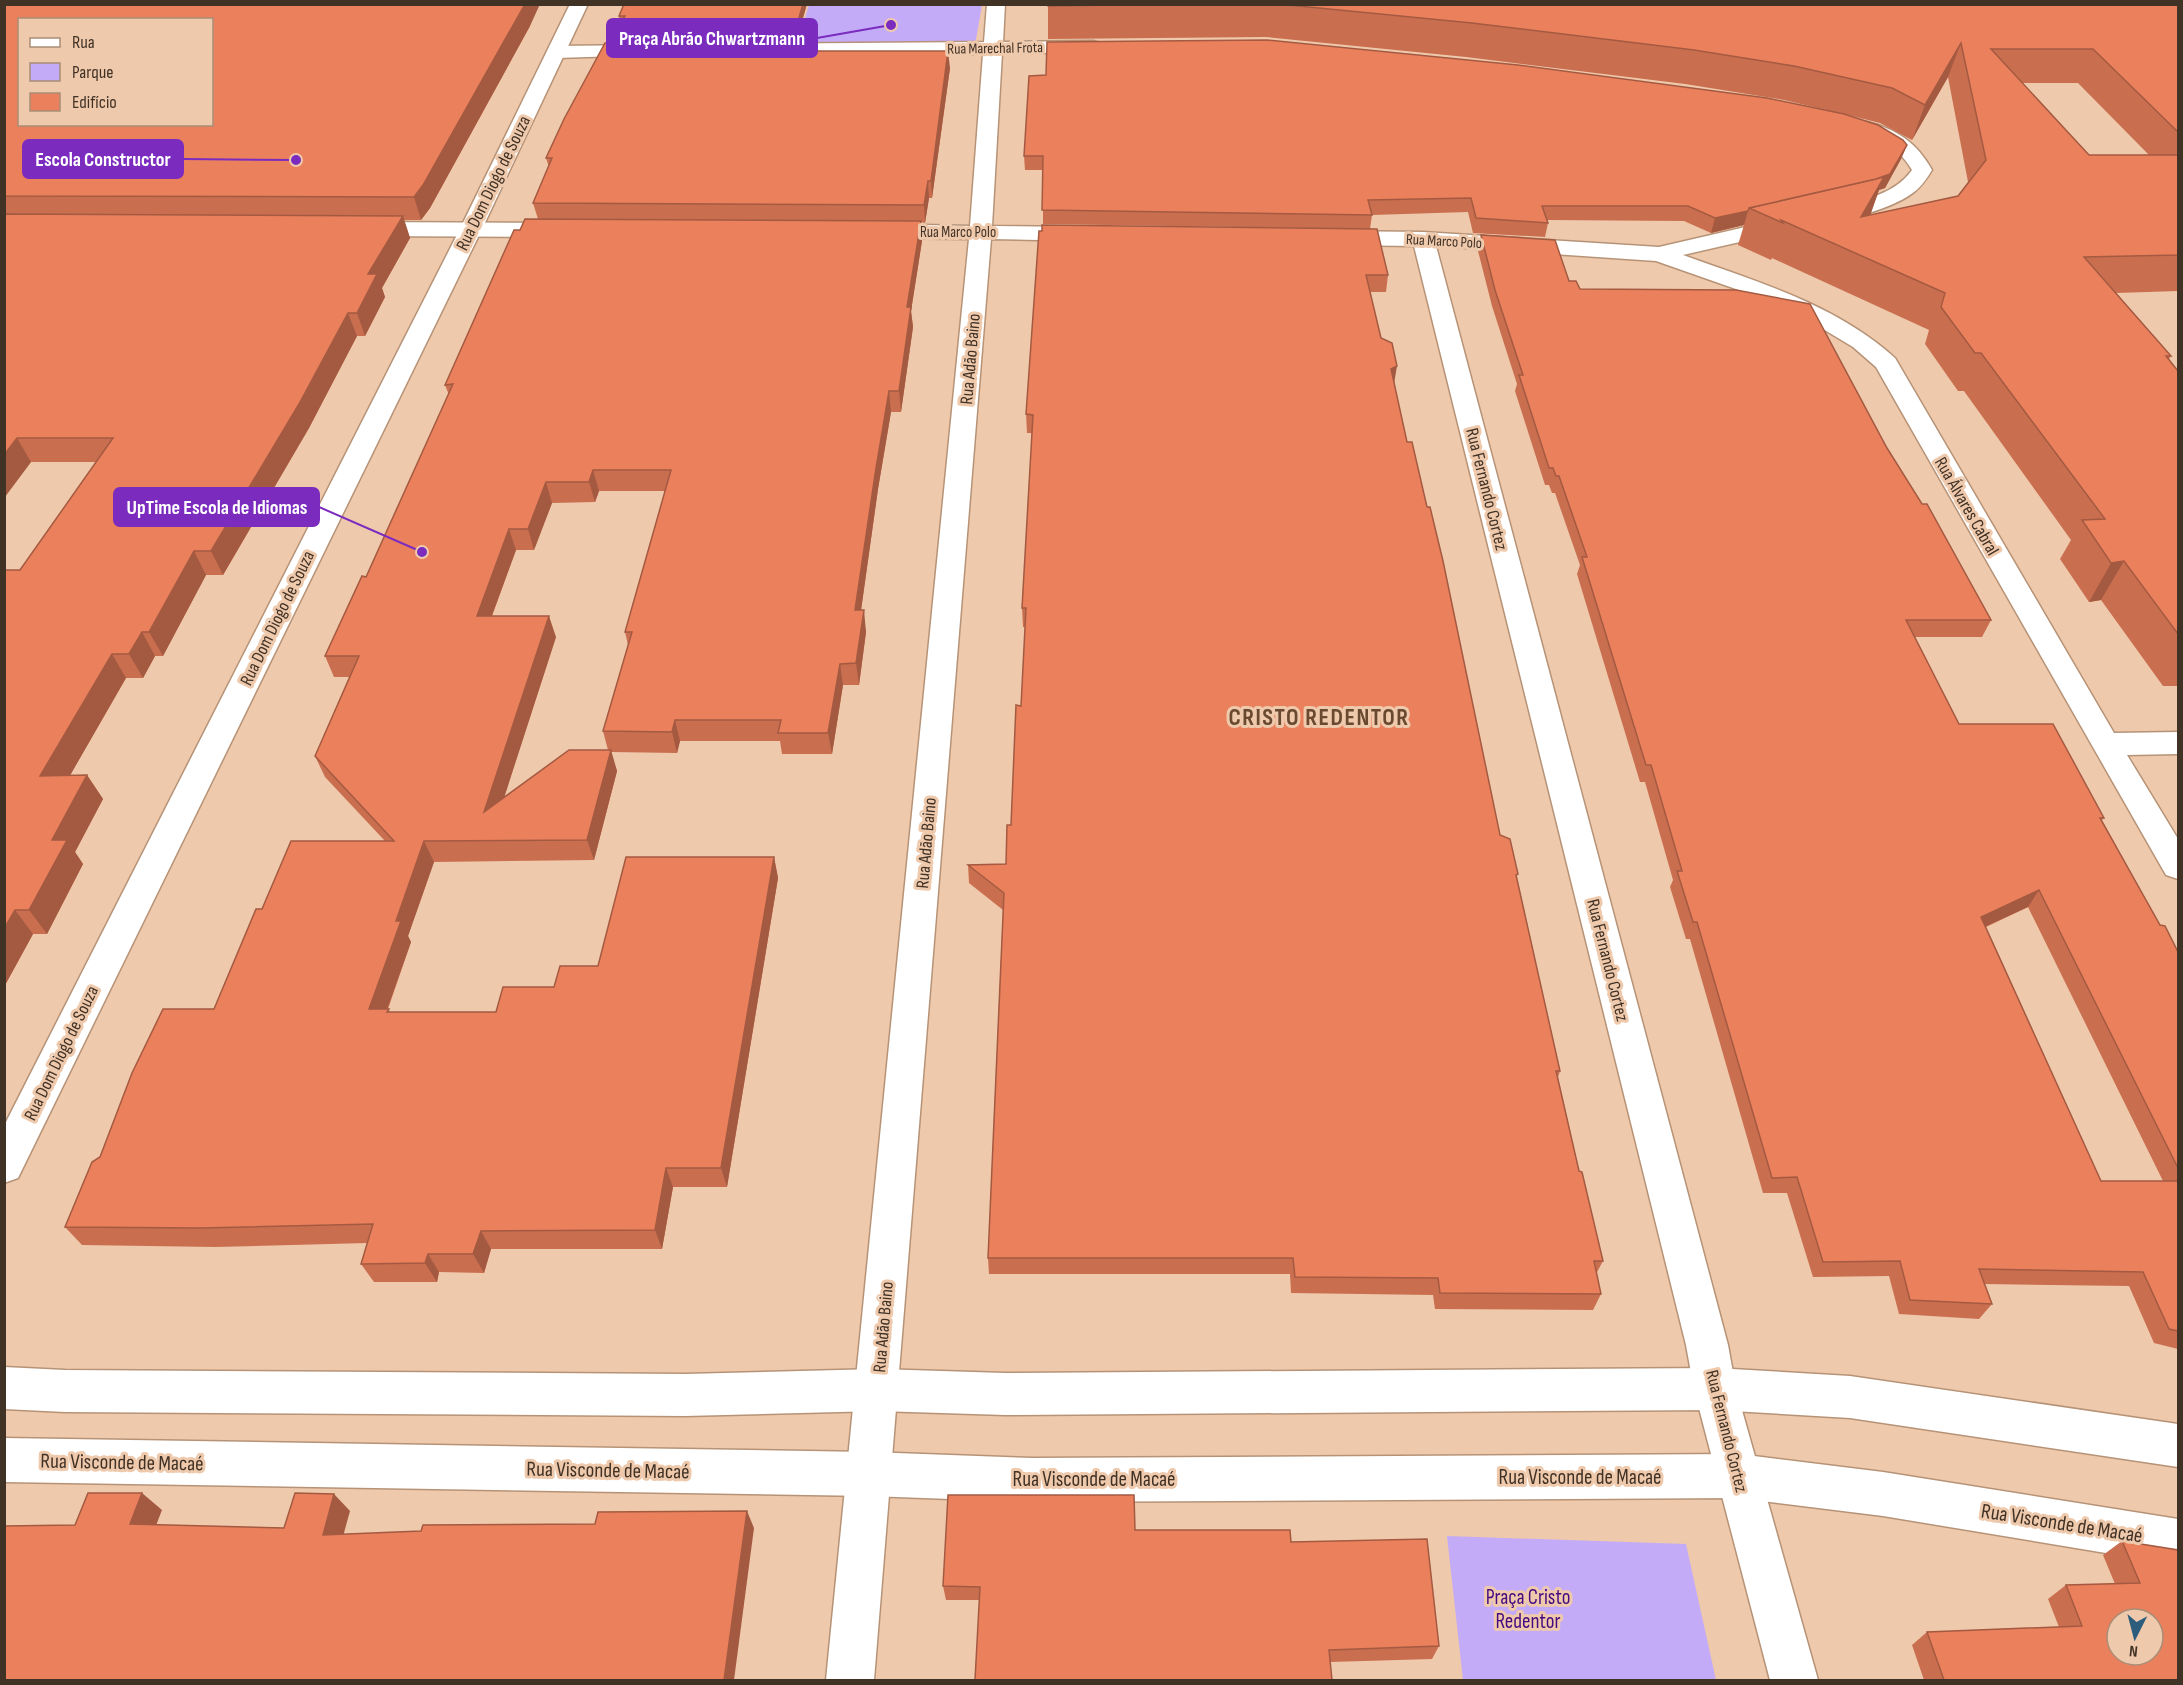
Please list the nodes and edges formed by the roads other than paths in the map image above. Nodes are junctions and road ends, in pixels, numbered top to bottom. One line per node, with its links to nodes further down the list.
1 (579, 4): 7 (street, Rua Dom Diogo de Souza)
2 (996, 4): 4 (street, Rua Adão Baino)
3 (1112, 47): 4 (street, Rua Marechal Frota)
4 (993, 48): 5 (street, Rua Marechal Frota); 13 (street, Rua Adão Baino)
5 (722, 50)
6 (662, 51): 7 (street)
7 (556, 52): 10 (street, Rua Dom Diogo de Souza)
8 (1854, 124): 17 (street)
9 (339, 229): 10 (street)
10 (471, 229): 11 (street); 21 (street, Rua Dom Diogo de Souza)
11 (590, 230)
12 (851, 231): 13 (street, Rua Marco Polo)
13 (981, 232): 14 (street, Rua Marco Polo); 24 (street, Rua Adão Baino)
14 (1101, 234)
15 (1316, 238): 16 (street, Rua Marco Polo)
16 (1424, 240): 17 (street, Rua Marco Polo); 23 (street, Rua Fernando Cortez)
17 (1659, 254): 19 (street, Rua Álvares Cabral)
18 (2178, 743): 19 (street)
19 (2105, 744): 20 (street, Rua Álvares Cabral)
20 (2178, 866)
21 (4, 1166)
22 (4, 1388): 24 (street)
23 (1715, 1389): 24 (street); 25 (street); 28 (street, Rua Fernando Cortez)
24 (878, 1390): 27 (street, Rua Adão Baino)
25 (2178, 1446)
26 (4, 1460): 27 (street, Rua Visconde de Macaé)
27 (870, 1474): 28 (street, Rua Visconde de Macaé); 30 (street, Rua Adão Baino)
28 (1738, 1476): 29 (street, Rua Visconde de Macaé); 31 (street, Rua Fernando Cortez)
29 (2178, 1542)
30 (850, 1680)
31 (1794, 1680)

